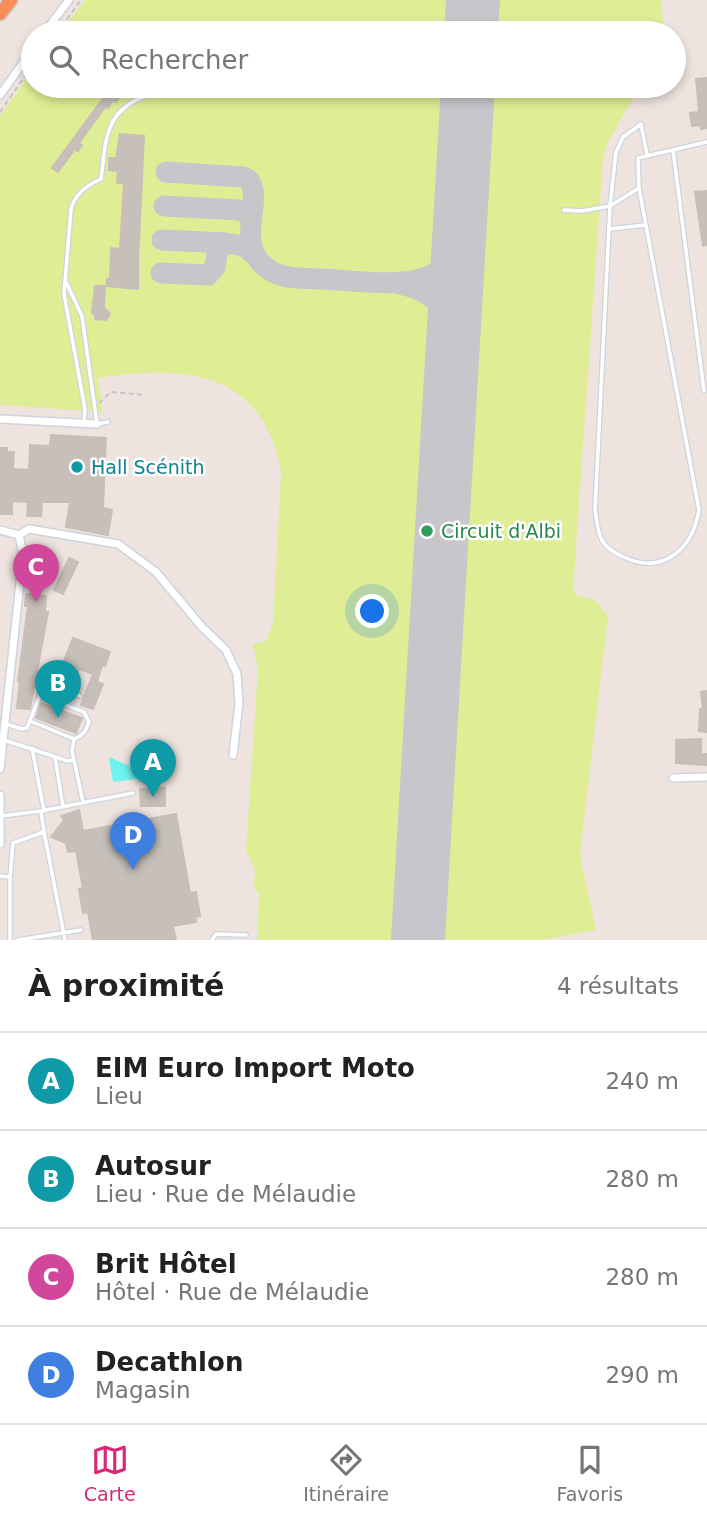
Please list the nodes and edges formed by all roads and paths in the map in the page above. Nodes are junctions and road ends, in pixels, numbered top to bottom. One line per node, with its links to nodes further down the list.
1 (11, 0): 4 (highway)
2 (69, 0): 5 (street)
3 (81, 0): 6 (path)
4 (0, 14)
5 (53, 21)
6 (66, 21)
7 (21, 65): 9 (street)
8 (21, 82): 11 (path)
9 (0, 95)
10 (140, 98): 20 (lane)
11 (0, 112)
12 (707, 142): 13 (lane)
13 (673, 150): 14 (lane); 21 (lane)
14 (647, 155): 15 (lane); 16 (lane)
15 (639, 188): 16 (lane); 18 (lane)
16 (610, 206): 17 (lane); 19 (lane)
17 (564, 210)
18 (646, 225): 19 (lane); 19 (lane)
19 (609, 229)
20 (65, 277): 23 (lane); 26 (lane)
21 (704, 391)
22 (145, 396): 23 (path)
23 (94, 403): 27 (lane)
24 (0, 419): 26 (street)
25 (108, 422): 27 (lane)
26 (84, 424): 27 (street)
27 (97, 424)
28 (0, 530): 29 (street)
29 (19, 535): 33 (street); 37 (street)
30 (40, 695): 31 (lane); 32 (lane); 34 (lane)
31 (80, 695)
32 (30, 721): 33 (lane); 34 (lane)
33 (4, 723): 35 (street)
34 (74, 739): 39 (lane)
35 (2, 740): 36 (lane); 40 (street)
36 (32, 748): 38 (lane); 47 (lane)
37 (233, 755)
38 (55, 757): 39 (lane); 46 (lane)
39 (74, 760): 45 (lane)
40 (0, 768)
41 (707, 777): 42 (street)
42 (673, 778)
43 (133, 793): 45 (lane)
44 (0, 795): 48 (street)
45 (83, 803): 46 (lane)
46 (63, 807): 47 (lane)
47 (42, 811): 48 (lane); 49 (lane)
48 (1, 816): 50 (street)
49 (44, 832): 52 (lane); 54 (lane)
50 (0, 844)
51 (0, 876): 52 (lane)
52 (10, 877): 56 (lane)
53 (81, 930): 54 (lane)
54 (63, 932): 57 (lane); 58 (lane)
55 (246, 935): 59 (lane)
56 (10, 940)
57 (18, 940)
58 (65, 940)
59 (212, 940)

